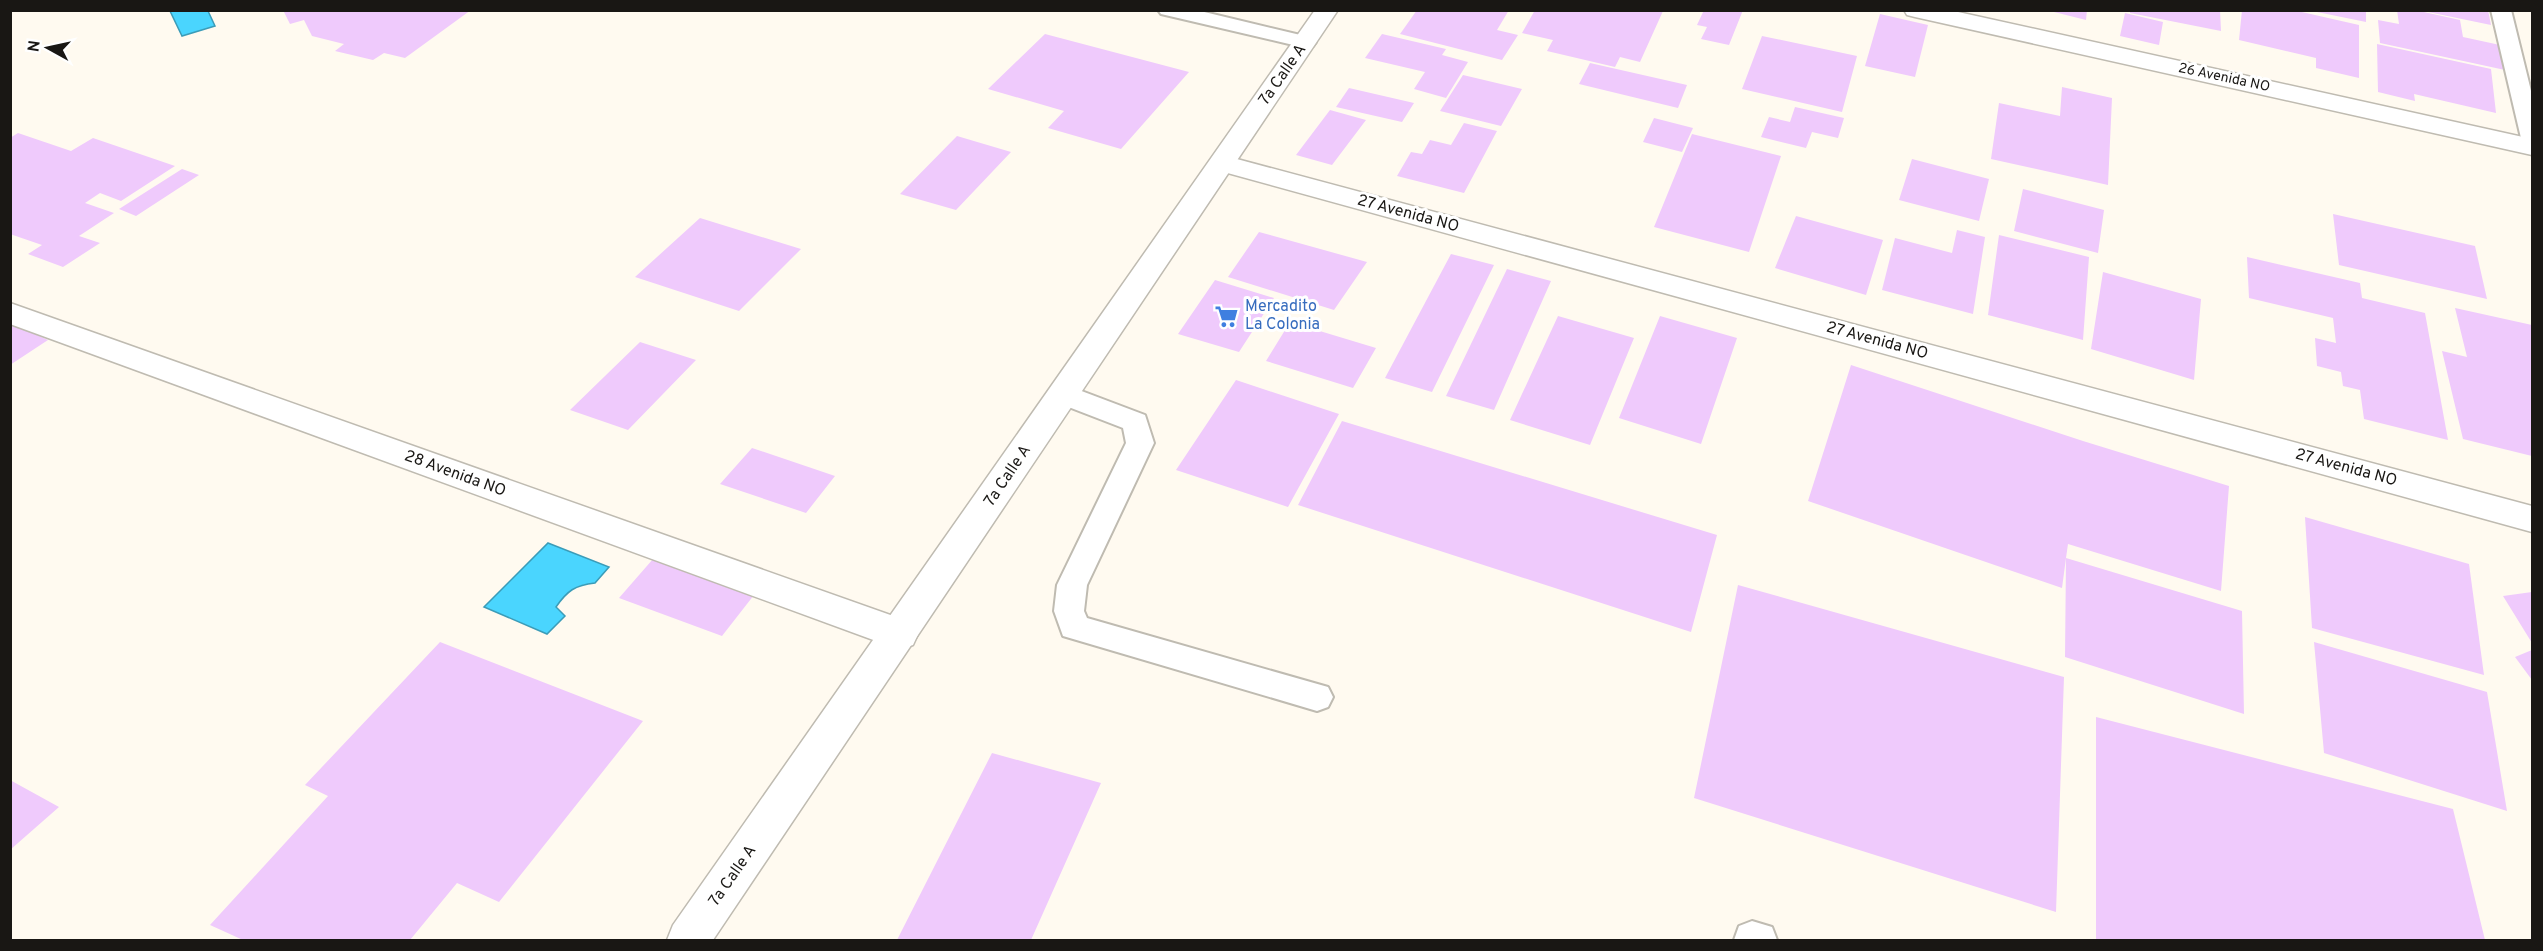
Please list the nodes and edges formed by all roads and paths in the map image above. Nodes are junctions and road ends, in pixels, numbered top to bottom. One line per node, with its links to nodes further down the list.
1 (1168, 10): 5 (lane)
2 (1327, 10): 5 (street, 7a Calle A)
3 (1915, 10): 7 (street, 26 Avenida NO)
4 (2501, 10): 6 (lane)
5 (1306, 42): 8 (street, 7a Calle A)
6 (2532, 138)
7 (2532, 147)
8 (1222, 163): 10 (street, 7a Calle A); 11 (street, 27 Avenida NO)
9 (10, 313): 12 (street, 28 Avenida NO)
10 (1063, 394): 12 (street, 7a Calle A); 13 (lane)
11 (2532, 519)
12 (900, 634): 14 (street, 7a Calle A)
13 (1317, 697)
14 (688, 940)
15 (1752, 940): 16 (lane)
16 (1758, 940)

